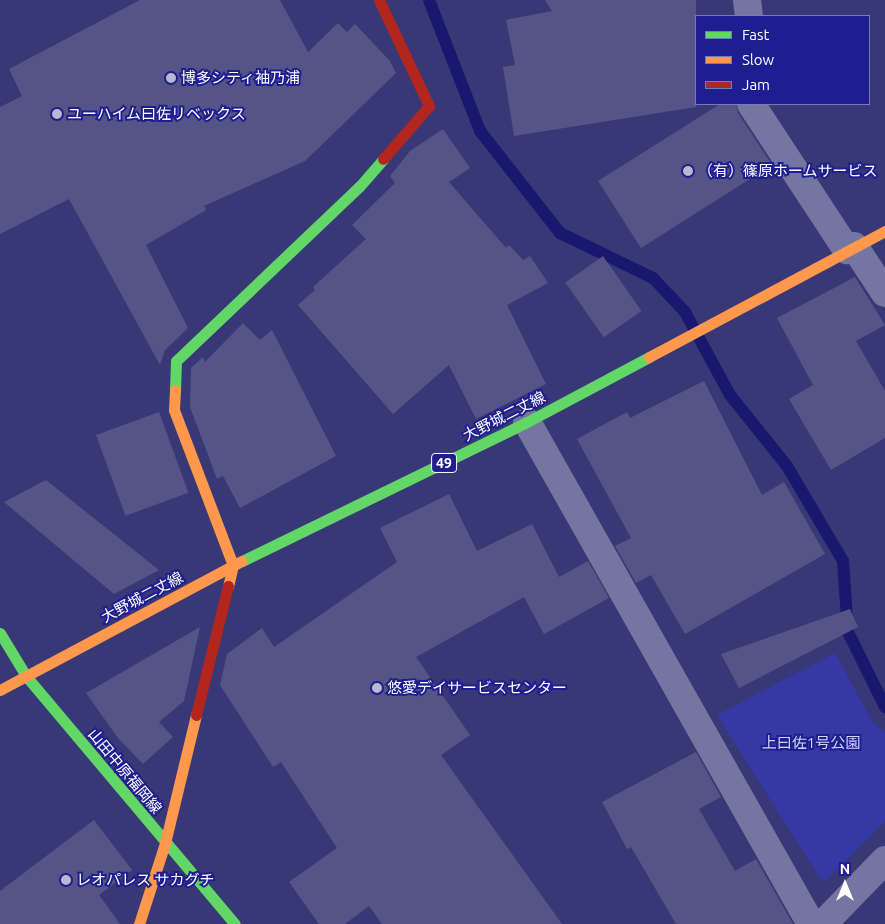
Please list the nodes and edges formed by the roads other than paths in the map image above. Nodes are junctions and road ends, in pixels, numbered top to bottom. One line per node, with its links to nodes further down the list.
1 (379, 0): 9 (main road)
2 (747, 0): 3 (street)
3 (749, 15)
4 (752, 105): 6 (street)
5 (885, 231): 6 (main road, 大野城二丈線 / 49)
6 (851, 248): 7 (street); 8 (main road, 大野城二丈線 / 49)
7 (885, 293)
8 (527, 422): 9 (main road, 大野城二丈線 / 49); 17 (street)
9 (233, 565): 11 (main road, 大野城二丈線 / 49); 13 (main road)
10 (0, 633): 11 (main road, 山田中原福岡線)
11 (26, 676): 12 (main road, 大野城二丈線 / 49); 13 (main road, 山田中原福岡線)
12 (0, 690)
13 (165, 842): 15 (main road); 16 (main road, 山田中原福岡線)
14 (885, 860): 18 (street)
15 (140, 924)
16 (235, 924)
17 (812, 924)
18 (823, 924)

